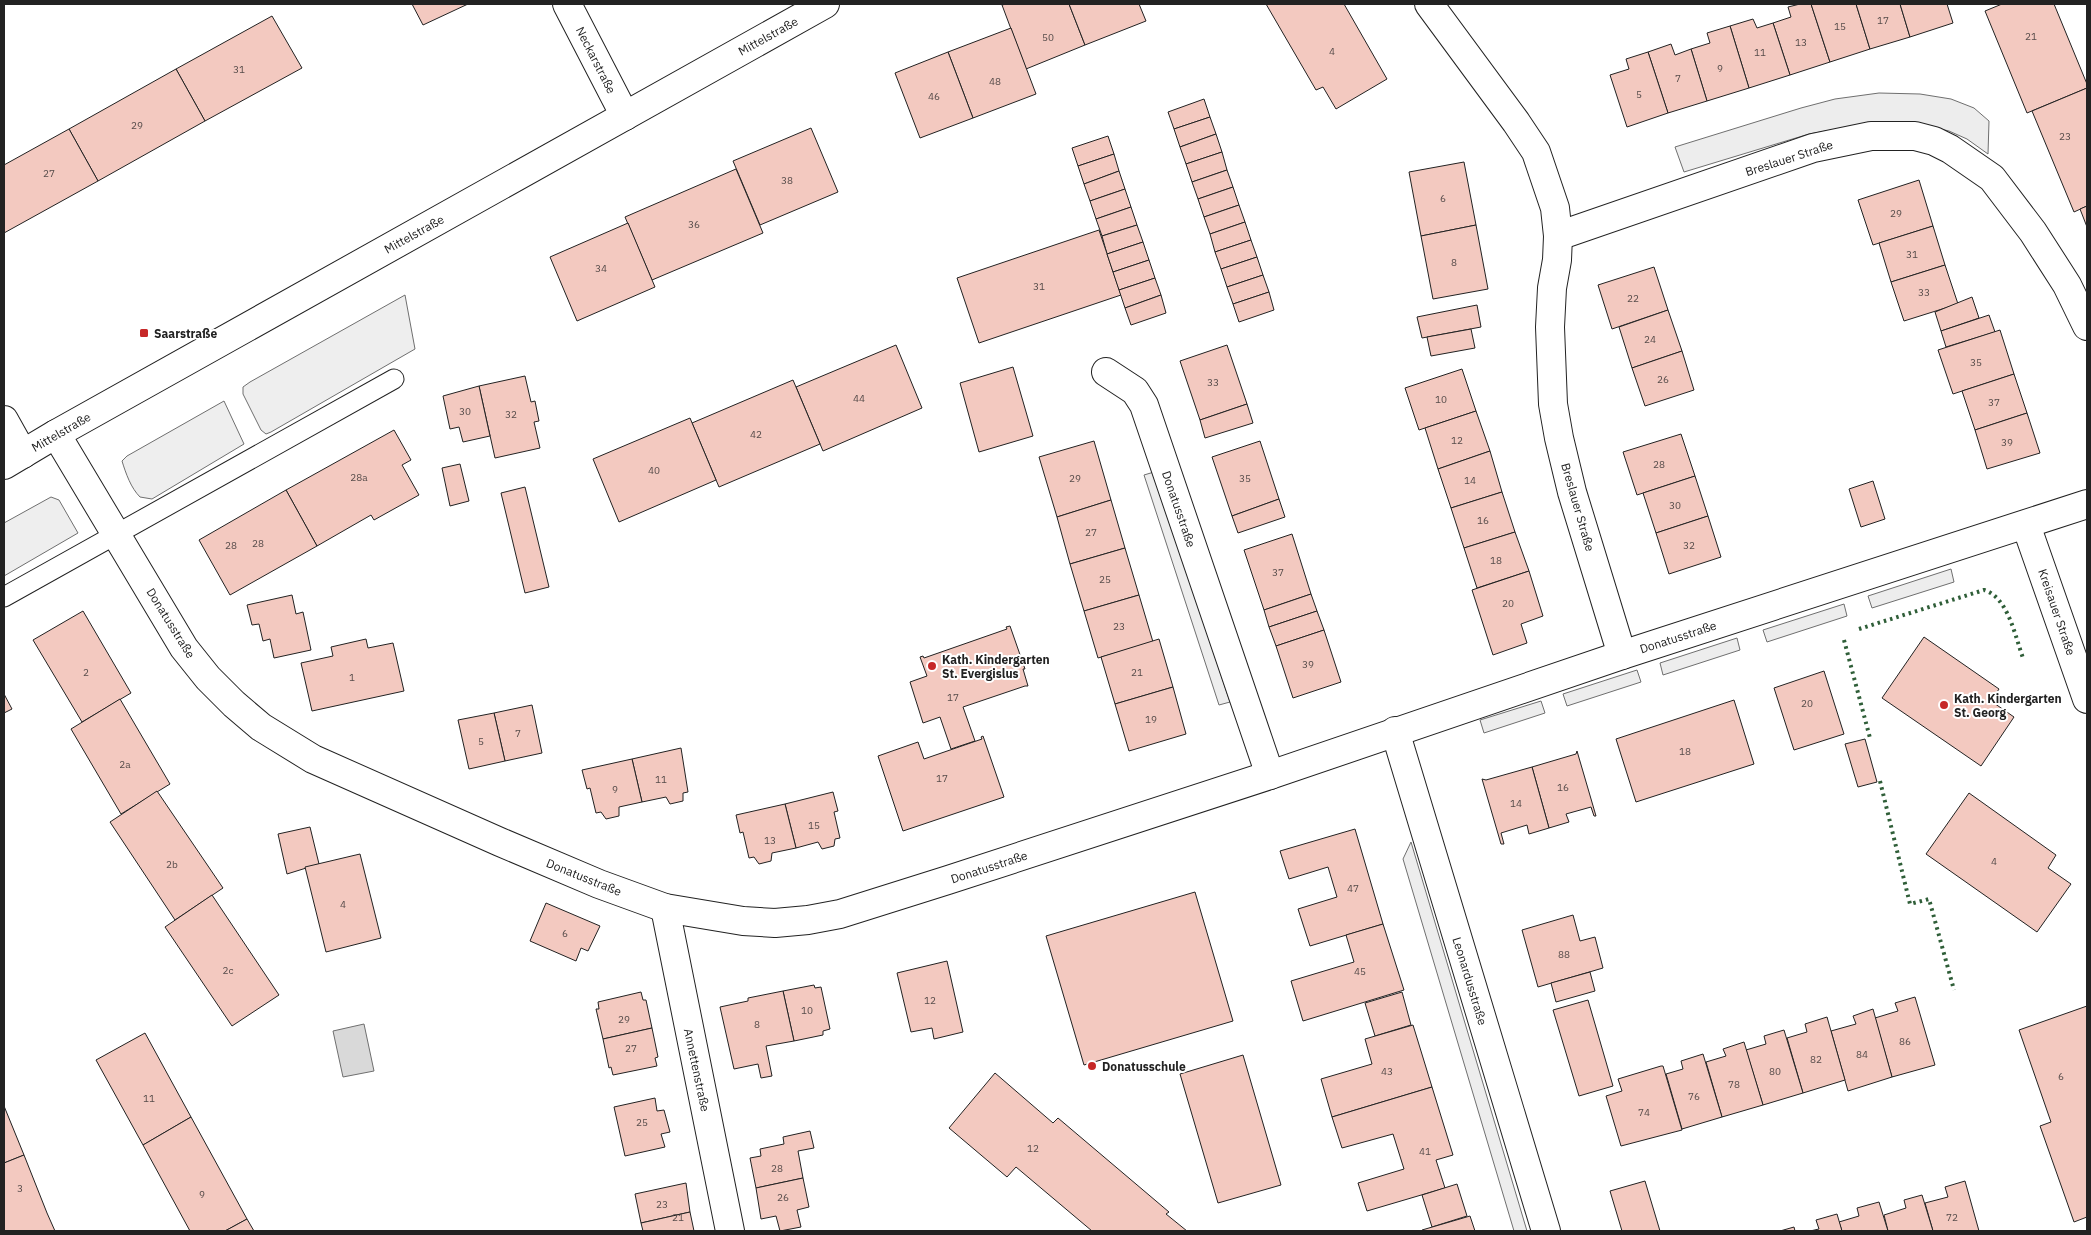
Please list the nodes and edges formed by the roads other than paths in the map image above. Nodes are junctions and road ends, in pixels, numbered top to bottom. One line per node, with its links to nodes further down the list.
1 (567, 4): 4 (street, Neckarstraße)
2 (825, 4): 4 (street, Mittelstraße)
3 (1429, 4): 5 (street, Breslauer Straße)
4 (625, 116): 10 (street, Mittelstraße)
5 (1558, 236): 6 (street, Breslauer Straße); 16 (street, Breslauer Straße)
6 (2087, 326)
7 (1106, 372): 19 (street, Donatusstraße)
8 (394, 379): 14 (lane)
9 (4, 420): 11 (street)
10 (56, 434): 11 (street, Mittelstraße); 14 (street, Donatusstraße)
11 (13, 460)
12 (2087, 504): 13 (street, Donatusstraße)
13 (2026, 525): 16 (street, Donatusstraße); 17 (street, Kreisauer Straße)
14 (116, 534): 15 (lane); 20 (street, Donatusstraße)
15 (4, 598)
16 (1622, 655): 18 (street, Donatusstraße)
17 (2087, 699)
18 (1395, 731): 19 (street, Donatusstraße); 22 (street, Leonardusstraße)
19 (1270, 775): 20 (street, Donatusstraße)
20 (666, 915): 21 (street, Annettenstraße)
21 (730, 1231)
22 (1546, 1231)

